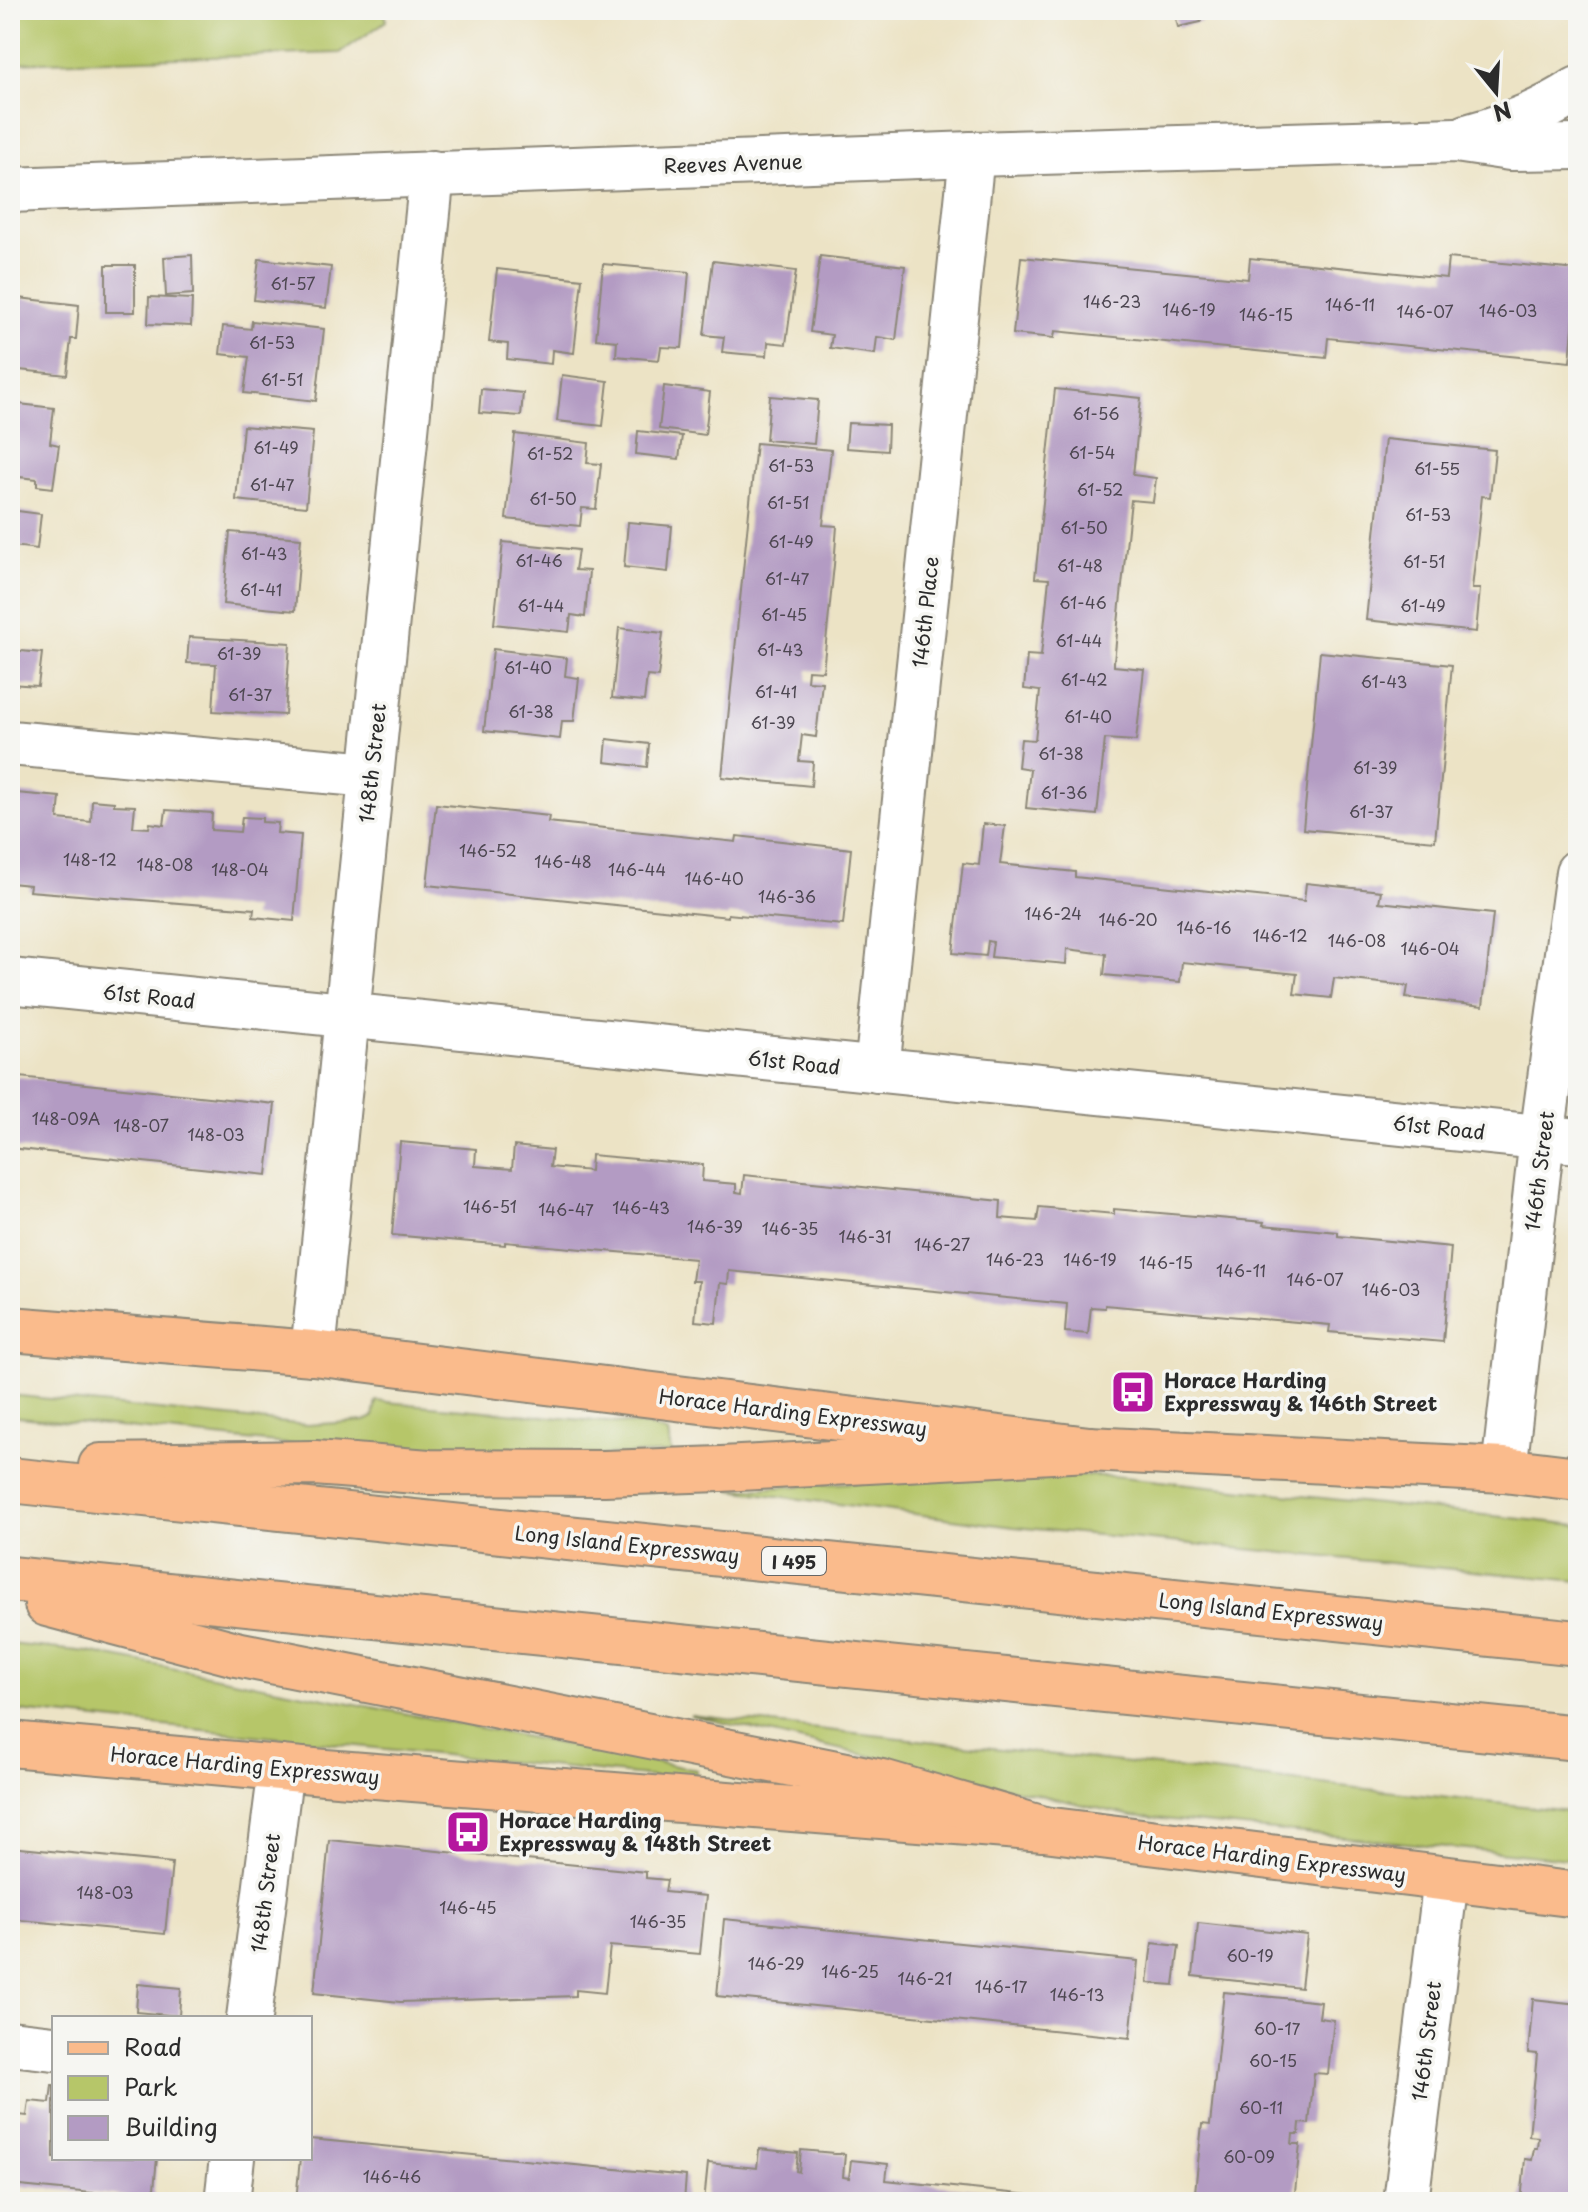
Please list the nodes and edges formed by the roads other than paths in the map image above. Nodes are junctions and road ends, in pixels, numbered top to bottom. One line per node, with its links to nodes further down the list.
1 (1578, 89): 2 (street, Reeves Avenue)
2 (1456, 140): 3 (street, Reeves Avenue); 4 (street, Reeves Avenue)
3 (1578, 147)
4 (972, 154): 5 (street, Reeves Avenue); 12 (street, 146th Place)
5 (432, 173): 6 (street, Reeves Avenue); 8 (street, 148th Street)
6 (10, 190)
7 (10, 743): 8 (street)
8 (371, 775): 11 (street, 148th Street)
9 (1578, 872): 13 (street, 146th Street)
10 (10, 981): 11 (street, 61st Road)
11 (346, 1016): 12 (street, 61st Road); 15 (street, 148th Street)
12 (877, 1070): 13 (street, 61st Road)
13 (1560, 1139): 18 (street, 146th Street)
14 (10, 1329): 15 (main road, Horace Harding Expressway)
15 (313, 1353): 16 (main road, Horace Harding Expressway)
16 (1089, 1449): 17 (main road); 18 (main road, Horace Harding Expressway)
17 (10, 1467)
18 (1504, 1470): 19 (main road, Horace Harding Expressway)
19 (1578, 1479)
20 (10, 1480): 23 (main road, Long Island Expressway / I 495)
21 (10, 1579): 24 (main road)
22 (10, 1594): 27 (main road)
23 (1578, 1643)
24 (1578, 1738)
25 (10, 1744): 26 (main road, Horace Harding Expressway)
26 (281, 1768): 27 (main road, Horace Harding Expressway); 30 (street, 148th Street)
27 (1044, 1829): 28 (main road, Horace Harding Expressway)
28 (1446, 1879): 29 (main road, Horace Harding Expressway); 35 (street, 146th Street)
29 (1578, 1895)
30 (249, 2016)
31 (10, 2043): 32 (street)
32 (52, 2048)
33 (232, 2160): 34 (street)
34 (227, 2202)
35 (1406, 2202)

